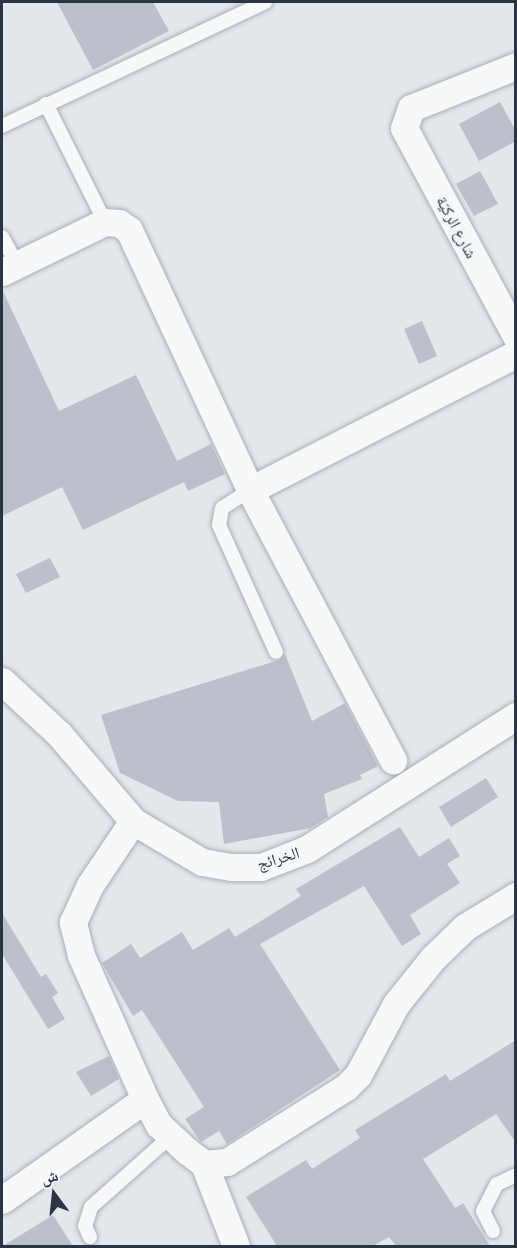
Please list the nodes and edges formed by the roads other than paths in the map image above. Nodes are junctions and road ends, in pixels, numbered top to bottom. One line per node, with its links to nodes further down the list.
1 (265, 2): 3 (lane)
2 (516, 66): 8 (street, شارع الركيّة)
3 (46, 104): 4 (lane); 5 (lane)
4 (2, 126)
5 (105, 222): 7 (street); 10 (street)
6 (2, 237): 7 (lane)
7 (10, 268)
8 (516, 336)
9 (516, 354): 10 (street)
10 (250, 490): 11 (lane); 14 (street)
11 (276, 652)
12 (3, 684): 15 (street, الخرائج)
13 (516, 716): 15 (street, الخرائج)
14 (393, 760)
15 (133, 821): 17 (street)
16 (516, 896): 19 (street)
17 (145, 1100): 18 (street); 21 (street)
18 (171, 1136): 19 (street); 23 (lane)
19 (204, 1164): 24 (street)
20 (516, 1175): 22 (lane)
21 (2, 1200)
22 (493, 1231)
23 (90, 1237)
24 (236, 1246)

